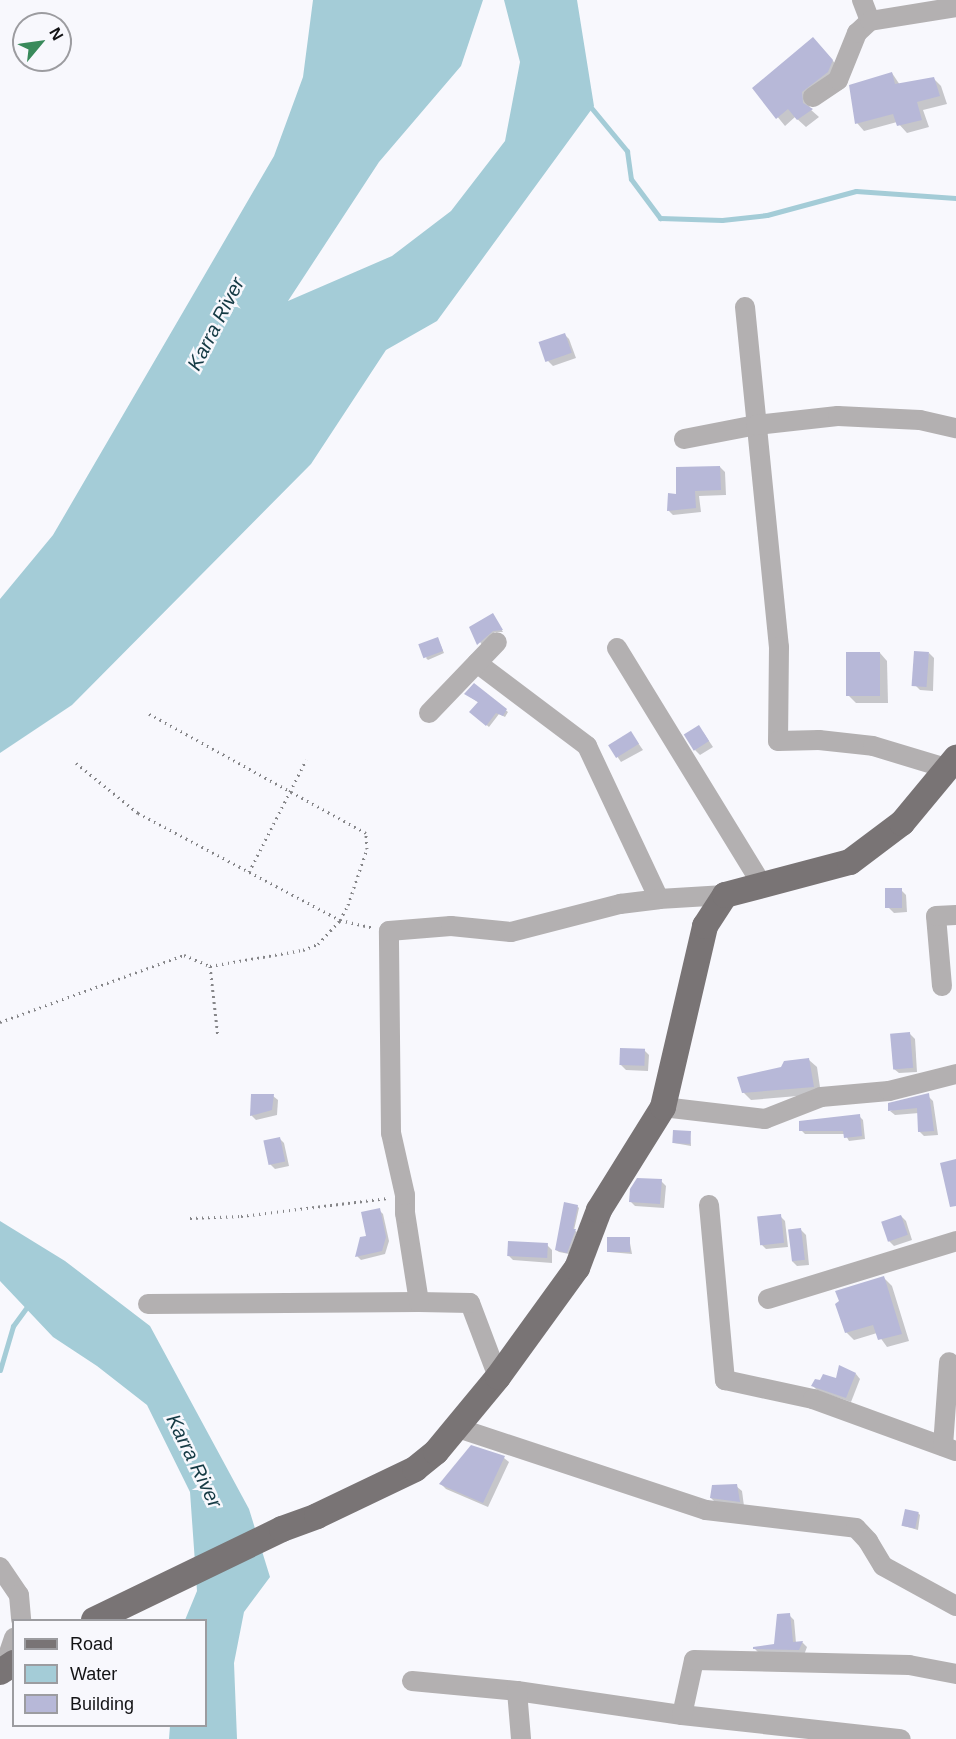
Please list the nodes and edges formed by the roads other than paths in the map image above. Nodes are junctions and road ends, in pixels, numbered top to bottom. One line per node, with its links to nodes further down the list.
1 (862, 0): 3 (street)
2 (956, 7): 3 (street)
3 (870, 21): 4 (street)
4 (813, 97)
5 (745, 308): 6 (street)
6 (756, 425): 7 (street); 8 (street); 13 (street)
7 (956, 428)
8 (684, 439)
9 (497, 642): 11 (street)
10 (617, 648): 14 (street)
11 (477, 663): 12 (street); 16 (street)
12 (429, 713)
13 (953, 764): 14 (main road)
14 (763, 886): 15 (main road)
15 (725, 895): 16 (street); 20 (main road)
16 (659, 899): 24 (street)
17 (956, 915): 18 (street)
18 (942, 986)
19 (956, 1074): 20 (street)
20 (663, 1107): 27 (main road)
21 (709, 1205): 29 (street)
22 (956, 1241): 23 (street)
23 (768, 1299)
24 (419, 1302): 25 (street); 27 (street)
25 (148, 1304)
26 (949, 1362): 29 (street)
27 (498, 1377): 28 (main road)
28 (458, 1428): 31 (street); 33 (main road)
29 (950, 1449)
30 (0, 1567): 32 (street)
31 (956, 1606)
32 (21, 1619)
33 (96, 1619)
34 (12, 1645): 35 (street)
35 (5, 1668)
36 (956, 1674): 39 (street)
37 (412, 1681): 38 (street)
38 (517, 1691): 39 (street); 40 (street)
39 (682, 1715): 41 (street)
40 (521, 1739)
41 (901, 1739)

